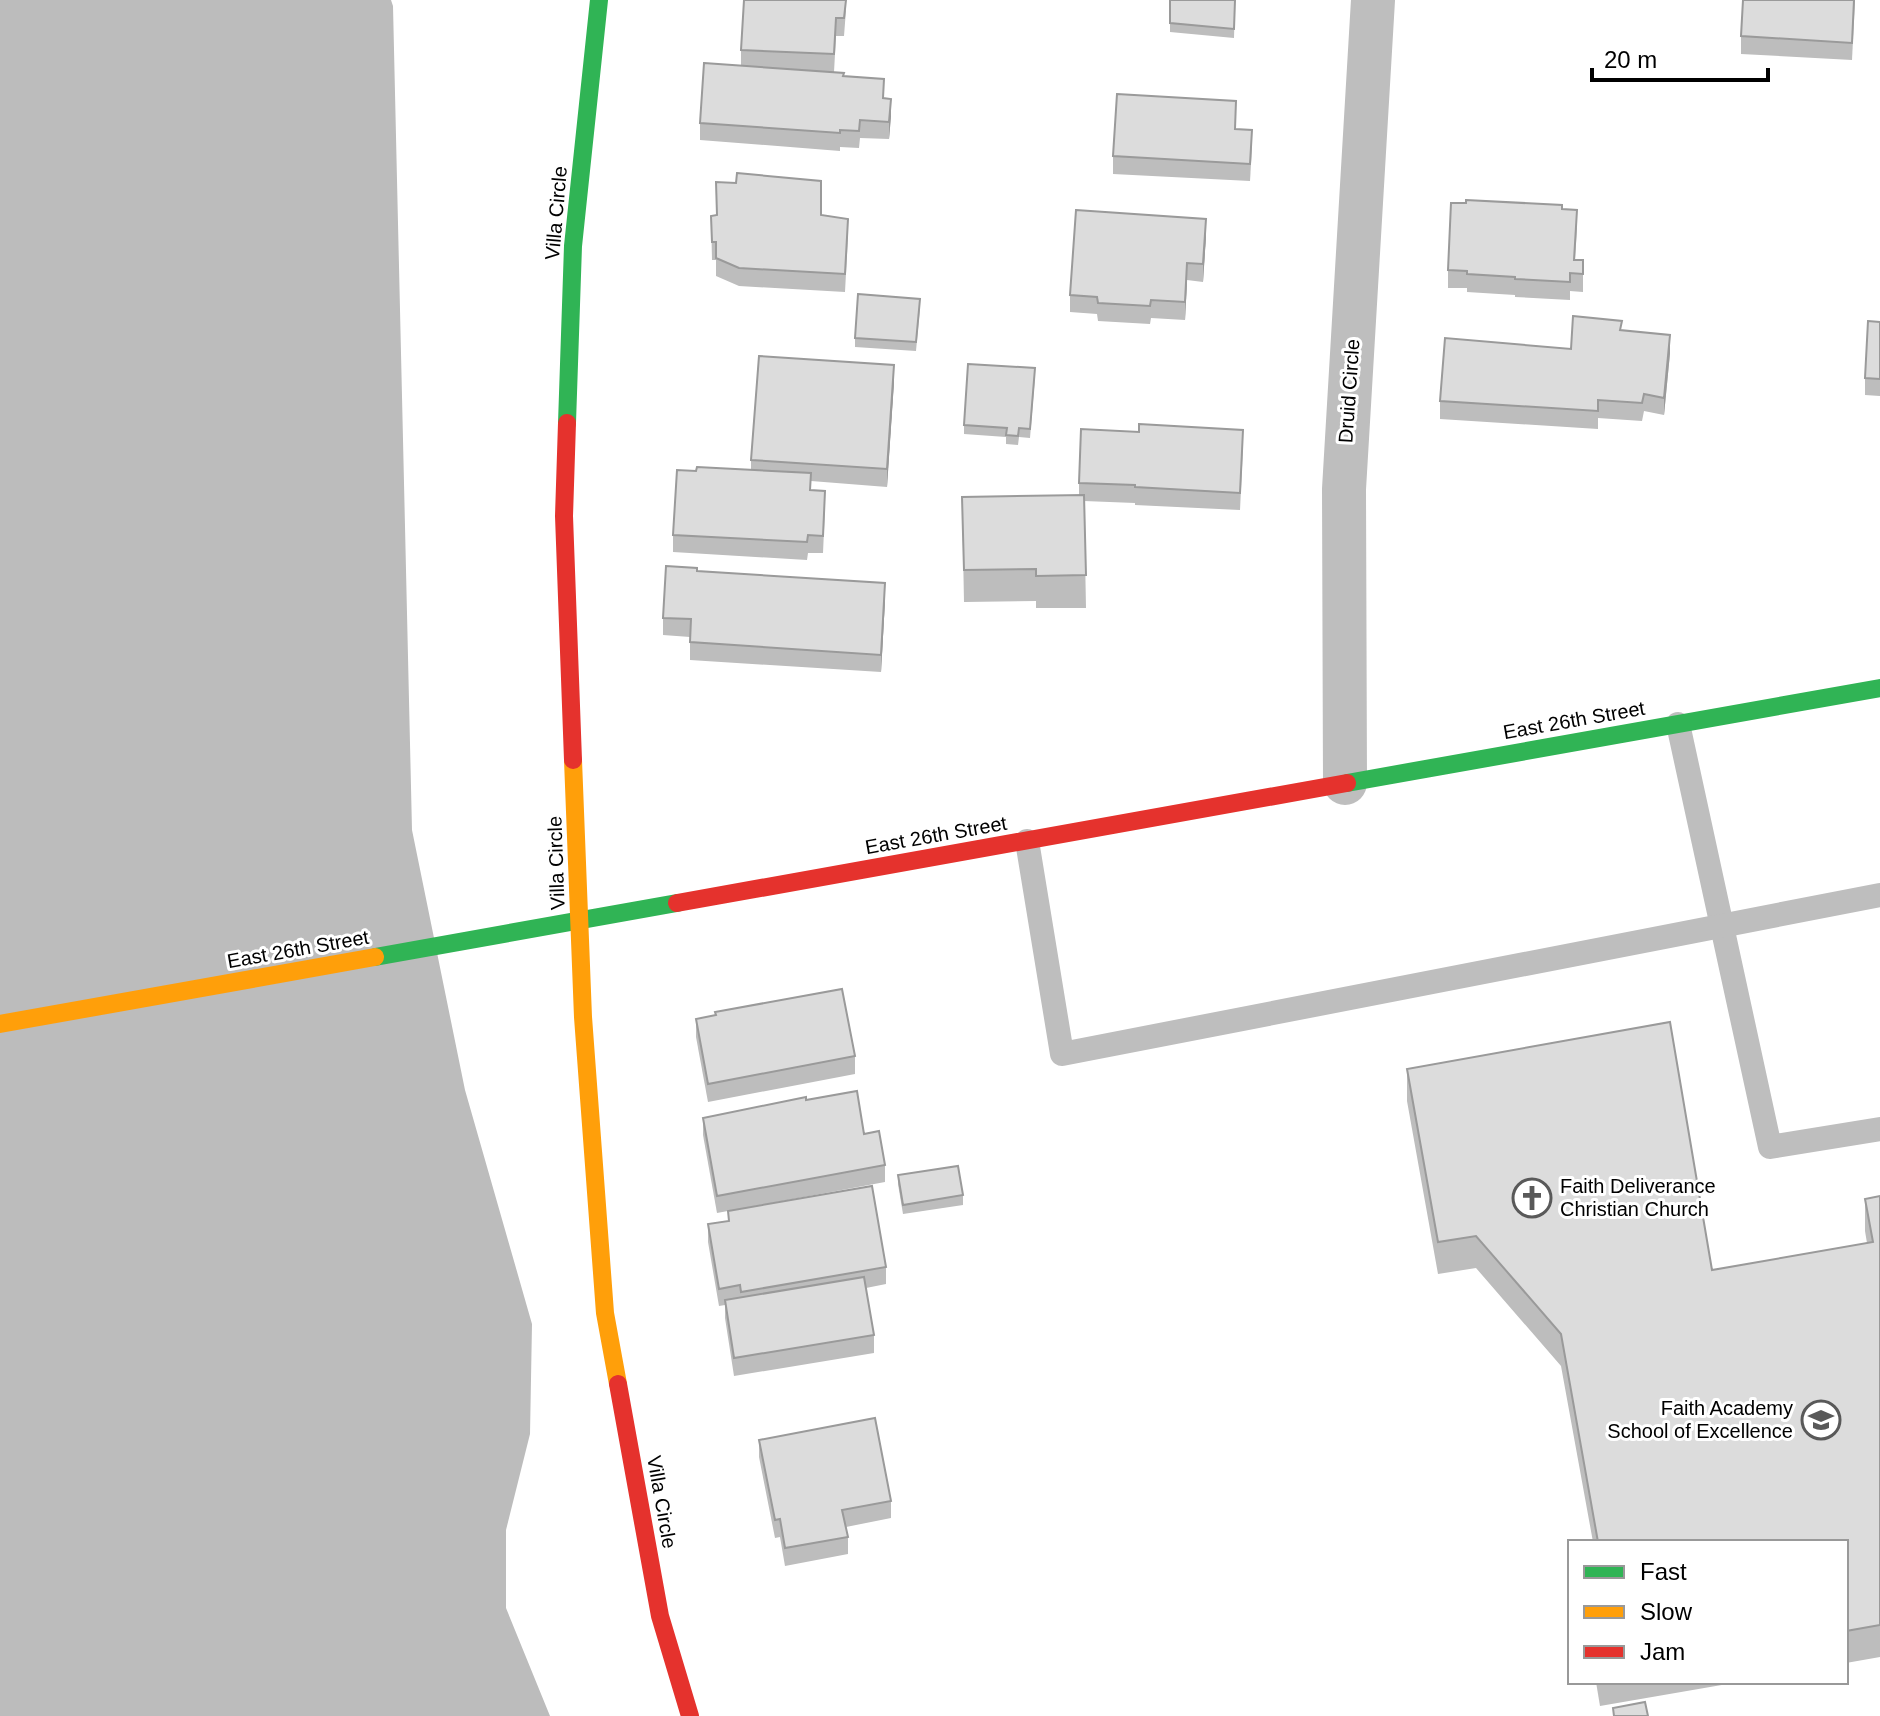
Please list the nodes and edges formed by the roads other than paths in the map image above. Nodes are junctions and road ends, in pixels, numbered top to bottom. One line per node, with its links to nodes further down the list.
1 (599, 0): 8 (main road, Villa Circle)
2 (1373, 0): 5 (street, Druid Circle)
3 (1880, 688): 4 (main road, East 26th Street)
4 (1678, 724): 5 (main road, East 26th Street); 9 (lane)
5 (1345, 783): 6 (main road, East 26th Street)
6 (1027, 841): 8 (main road, East 26th Street); 9 (lane)
7 (1880, 895): 9 (lane)
8 (580, 922): 10 (main road, East 26th Street); 12 (main road, Villa Circle)
9 (1722, 926): 11 (lane)
10 (0, 1024)
11 (1880, 1129)
12 (690, 1716)

